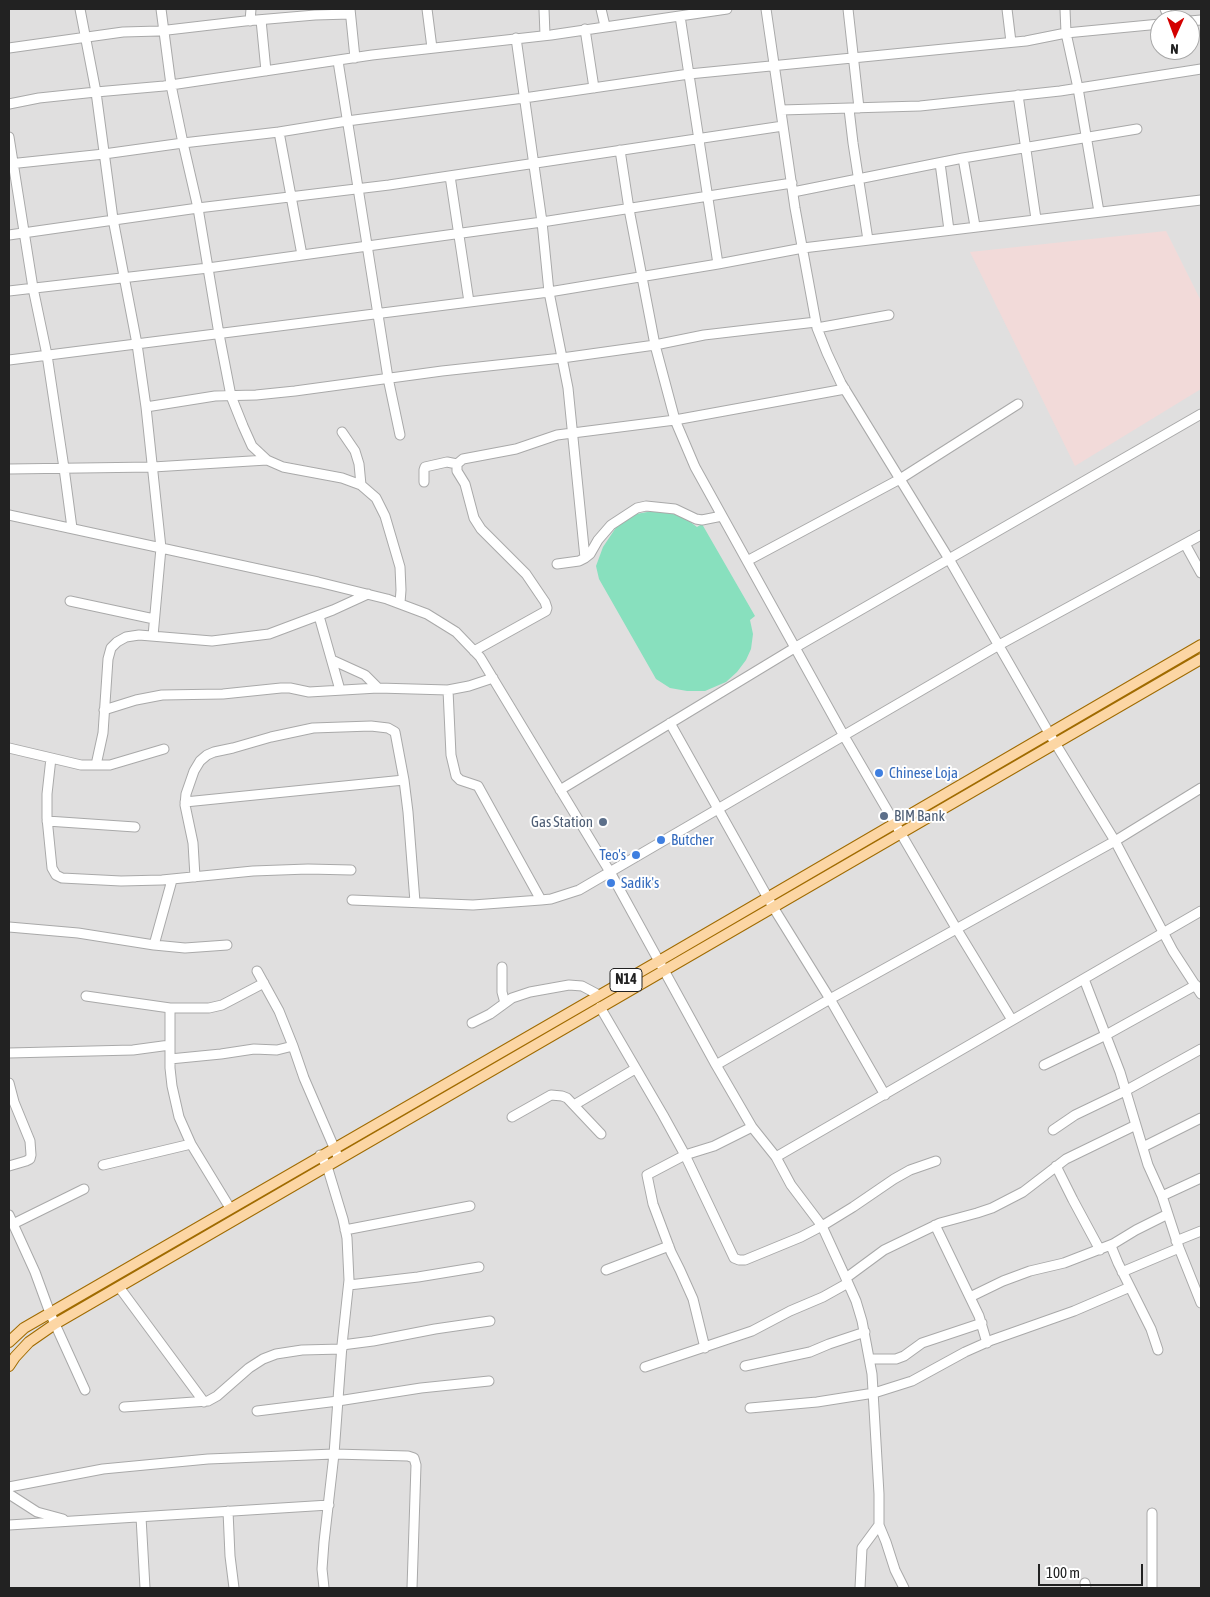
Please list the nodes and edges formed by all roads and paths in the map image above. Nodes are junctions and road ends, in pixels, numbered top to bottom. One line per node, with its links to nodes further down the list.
1 (80, 9): 22 (street)
2 (161, 9): 19 (street)
3 (250, 9): 14 (street)
4 (427, 9): 26 (street)
5 (544, 9): 21 (street)
6 (601, 9): 17 (street)
7 (727, 9): 13 (street)
8 (766, 9): 30 (street)
9 (848, 9): 28 (street)
10 (1007, 9): 24 (street)
11 (1065, 9): 20 (street)
12 (350, 11): 15 (street); 27 (street)
13 (680, 16): 17 (street); 33 (street)
14 (250, 20): 15 (street); 19 (street)
15 (261, 20): 32 (street)
16 (1150, 25): 20 (street)
17 (605, 26): 18 (street)
18 (584, 29): 21 (street); 35 (street)
19 (164, 31): 22 (street); 34 (street)
20 (1066, 33): 24 (street); 36 (street)
21 (545, 35): 23 (street)
22 (85, 38): 25 (street); 37 (street)
23 (516, 38): 26 (street); 39 (street)
24 (1010, 42): 28 (street)
25 (9, 48)
26 (432, 48): 27 (street)
27 (355, 58): 29 (street)
28 (853, 58): 30 (street); 41 (street)
29 (338, 60): 32 (street); 44 (street)
30 (774, 66): 33 (street); 43 (street)
31 (1201, 69): 36 (street)
32 (266, 71): 34 (street)
33 (689, 74): 35 (street); 50 (street)
34 (171, 85): 37 (street); 51 (street)
35 (594, 88): 39 (street)
36 (1078, 88): 38 (street); 49 (street)
37 (96, 92): 40 (street); 54 (street)
38 (1018, 95): 41 (street); 52 (street)
39 (524, 98): 44 (street); 56 (street)
40 (9, 104)
41 (859, 108): 42 (street)
42 (849, 109): 43 (street); 60 (street)
43 (781, 110): 45 (street)
44 (347, 120): 47 (street); 62 (street)
45 (783, 126): 50 (street); 61 (street)
46 (1138, 129): 49 (street)
47 (279, 132): 51 (street); 63 (street)
48 (9, 137): 58 (street)
49 (1086, 137): 52 (street); 68 (street)
50 (699, 138): 53 (street); 64 (street)
51 (183, 143): 54 (street); 66 (street)
52 (1026, 146): 55 (street); 70 (street)
53 (620, 150): 56 (street); 67 (street)
54 (104, 154): 58 (street); 69 (street)
55 (963, 158): 57 (street); 72 (street)
56 (534, 163): 59 (street); 71 (street)
57 (940, 163): 60 (street); 73 (street)
58 (11, 164): 74 (street)
59 (450, 176): 62 (street); 75 (street)
60 (858, 180): 61 (street); 77 (street)
61 (792, 188): 64 (street); 79 (street)
62 (357, 189): 63 (street); 78 (street)
63 (292, 196): 66 (street); 80 (street)
64 (707, 196): 67 (street); 81 (street)
65 (1201, 200): 68 (street)
66 (198, 208): 69 (street); 82 (street)
67 (629, 209): 71 (street); 83 (street)
68 (1099, 212): 70 (street)
69 (113, 219): 74 (street); 84 (street)
70 (1036, 219): 72 (street)
71 (542, 222): 75 (street); 87 (street)
72 (975, 226): 73 (street)
73 (949, 230): 77 (street)
74 (24, 233): 76 (street); 85 (street)
75 (459, 233): 78 (street); 88 (street)
76 (9, 235)
77 (868, 240): 79 (street)
78 (367, 246): 80 (street); 89 (street)
79 (803, 248): 81 (street); 91 (street)
80 (302, 254): 82 (street)
81 (718, 264): 83 (street)
82 (208, 268): 84 (street); 92 (street)
83 (641, 276): 87 (street); 94 (street)
84 (125, 277): 85 (street); 93 (street)
85 (33, 288): 86 (street); 95 (street)
86 (9, 291)
87 (549, 292): 88 (street); 96 (street)
88 (469, 302): 89 (street)
89 (378, 314): 92 (street); 98 (street)
90 (889, 315): 91 (street)
91 (816, 325): 94 (street); 99 (street)
92 (219, 334): 93 (street); 100 (street)
93 (137, 344): 95 (street); 102 (street)
94 (655, 346): 96 (street); 104 (street)
95 (47, 355): 97 (street); 110 (street)
96 (562, 358): 98 (street); 106 (street)
97 (9, 360)
98 (388, 378): 100 (street); 107 (street)
99 (845, 389): 104 (street); 113 (street)
100 (231, 396): 102 (street); 108 (street)
101 (1018, 404): 113 (street)
102 (146, 407): 111 (street)
103 (1201, 414): 123 (street)
104 (675, 420): 106 (street); 117 (street)
105 (342, 432): 115 (street)
106 (574, 433): 109 (street); 122 (street)
107 (400, 435)
108 (267, 460): 111 (street); 115 (street)
109 (457, 464): 114 (street); 136 (street)
110 (64, 468): 111 (street); 112 (street); 118 (street)
111 (153, 468): 121 (street)
112 (9, 469)
113 (900, 479): 123 (street); 124 (street)
114 (424, 482)
115 (361, 485): 129 (street)
116 (9, 515): 118 (street)
117 (722, 516): 122 (street); 124 (street)
118 (72, 528): 121 (street)
119 (1201, 535): 120 (street)
120 (1185, 544): 126 (street); 133 (street)
121 (161, 548): 127 (street); 131 (street)
122 (585, 558): 125 (street)
123 (948, 558): 133 (street); 135 (street)
124 (747, 561): 135 (street)
125 (557, 564)
126 (1201, 572)
127 (368, 594): 129 (street); 130 (street)
128 (70, 601): 131 (street)
129 (400, 603): 136 (street)
130 (319, 616): 132 (street); 138 (street)
131 (154, 619): 132 (street)
132 (153, 636): 145 (street)
133 (999, 645): 147 (street); 148 (street)
134 (1201, 645): 140 (main road, N14)
135 (796, 647): 146 (street); 148 (street)
136 (474, 650): 139 (street)
137 (1201, 659): 144 (main road, N14)
138 (332, 660): 141 (street); 142 (street)
139 (493, 678): 143 (street); 156 (street)
140 (1129, 687): 144 (main road); 147 (main road, N14)
141 (378, 688): 142 (street); 143 (street)
142 (340, 690): 145 (street)
143 (448, 690): 170 (street)
144 (1135, 697): 149 (main road, N14)
145 (104, 710): 153 (street)
146 (670, 723): 156 (street); 158 (street)
147 (1049, 733): 149 (street); 160 (main road, N14)
148 (844, 736): 158 (street); 160 (street)
149 (1056, 743): 162 (main road, N14); 163 (street)
150 (9, 748): 152 (street)
151 (164, 750): 153 (street)
152 (51, 758): 153 (street); 159 (street)
153 (96, 765)
154 (404, 780): 157 (street); 157 (street); 171 (street)
155 (1201, 788): 163 (street)
156 (560, 790): 165 (street)
157 (185, 802): 166 (street)
158 (718, 809): 165 (street); 168 (street)
159 (47, 820): 161 (street); 167 (street)
160 (895, 822): 162 (street); 168 (main road, N14)
161 (135, 827)
162 (901, 832): 172 (main road, N14); 175 (street)
163 (1115, 841): 175 (street); 176 (street)
164 (351, 870): 166 (street)
165 (610, 872): 170 (street); 179 (street)
166 (195, 877): 167 (street)
167 (172, 880): 177 (street)
168 (768, 896): 172 (street); 179 (main road, N14)
169 (352, 900): 171 (street)
170 (541, 900): 171 (street)
171 (415, 902)
172 (773, 907): 179 (main road, N14); 188 (street)
173 (1201, 911): 176 (street)
174 (9, 927): 177 (street)
175 (956, 928): 188 (street); 192 (street)
176 (1164, 931): 182 (street); 184 (street)
177 (154, 945): 178 (street)
178 (227, 945)
179 (662, 965): 186 (main road, N14); 190 (main road, N14); 202 (street)
180 (502, 967): 189 (street)
181 (257, 970): 183 (street)
182 (1084, 979): 192 (street); 195 (street)
183 (264, 983): 191 (street); 198 (street)
184 (1196, 985): 185 (street); 195 (street)
185 (1201, 994)
186 (599, 995): 189 (street); 194 (main road, N14)
187 (86, 996): 191 (street)
188 (830, 999): 202 (street); 207 (street)
189 (505, 1003): 193 (street)
190 (600, 1007): 197 (main road, N14); 204 (street)
191 (170, 1008): 196 (street)
192 (1012, 1020): 207 (street)
193 (472, 1023)
194 (530, 1035): 197 (main road); 217 (main road, N14)
195 (1106, 1035): 203 (street); 206 (street)
196 (170, 1045): 200 (street); 201 (street)
197 (536, 1045): 221 (main road, N14)
198 (293, 1046): 201 (street); 217 (street)
199 (1201, 1049): 206 (street)
200 (9, 1053)
201 (170, 1059): 215 (street)
202 (716, 1065): 212 (street)
203 (1044, 1065)
204 (635, 1069): 208 (street); 219 (street)
205 (9, 1083): 223 (street)
206 (1125, 1091): 211 (street); 213 (street)
207 (885, 1095): 220 (street)
208 (574, 1105): 209 (street); 214 (street)
209 (512, 1117)
210 (1201, 1118): 216 (street)
211 (1136, 1125): 216 (street); 226 (street)
212 (752, 1127): 219 (street); 220 (street)
213 (1053, 1130)
214 (601, 1134)
215 (191, 1144): 224 (street); 231 (street)
216 (1143, 1147): 229 (street)
217 (334, 1148): 218 (main road, N14); 221 (street)
218 (320, 1155): 225 (street); 231 (main road, N14)
219 (684, 1155): 235 (street); 240 (street)
220 (776, 1156): 235 (street)
221 (339, 1159): 225 (main road, N14)
222 (936, 1161): 235 (street)
223 (9, 1166)
224 (103, 1166)
225 (327, 1166): 237 (street); 248 (main road, N14)
226 (1056, 1166): 236 (street); 242 (street)
227 (1201, 1178): 229 (street)
228 (84, 1189): 234 (street)
229 (1162, 1196): 232 (street)
230 (470, 1206): 237 (street)
231 (230, 1208): 252 (main road, N14)
232 (1168, 1214): 239 (street); 241 (street)
233 (9, 1215): 234 (street)
234 (13, 1224): 252 (street)
235 (822, 1226): 246 (street)
236 (935, 1226): 246 (street); 250 (street)
237 (345, 1230): 247 (street)
238 (1201, 1231): 239 (street)
239 (1177, 1244): 245 (street); 251 (street)
240 (669, 1246): 244 (street); 260 (street)
241 (1110, 1246): 242 (street); 245 (street)
242 (1100, 1250): 250 (street)
243 (479, 1267): 247 (street)
244 (606, 1270)
245 (1122, 1272): 249 (street)
246 (847, 1280): 256 (street); 260 (street)
247 (349, 1285): 259 (street)
248 (119, 1287): 255 (main road, N14); 270 (street)
249 (1130, 1287): 258 (street); 261 (street)
250 (970, 1297): 254 (street)
251 (1201, 1303)
252 (50, 1313): 255 (street); 257 (main road, N14)
253 (490, 1321): 259 (street)
254 (982, 1323): 258 (street); 262 (street)
255 (55, 1324): 263 (main road, N14); 267 (street)
256 (865, 1332): 262 (street); 264 (street)
257 (9, 1342)
258 (987, 1342): 268 (street)
259 (342, 1347): 269 (street); 270 (street)
260 (705, 1348): 265 (street)
261 (1158, 1350)
262 (870, 1359): 268 (street)
263 (9, 1366)
264 (745, 1366)
265 (645, 1368)
266 (489, 1381): 269 (street)
267 (85, 1390)
268 (874, 1393): 272 (street); 283 (street)
269 (338, 1401): 273 (street); 274 (street)
270 (204, 1402): 271 (street)
271 (124, 1407)
272 (750, 1408)
273 (257, 1411)
274 (334, 1454): 275 (street); 277 (street); 287 (street)
275 (9, 1487)
276 (9, 1494): 281 (street)
277 (329, 1505): 278 (street); 286 (street)
278 (228, 1511): 280 (street); 285 (street)
279 (1152, 1513): 290 (street)
280 (141, 1517): 281 (street); 284 (street)
281 (78, 1522): 282 (street)
282 (9, 1525)
283 (879, 1525): 288 (street); 289 (street)
284 (144, 1588)
285 (234, 1588)
286 (324, 1588)
287 (412, 1588)
288 (860, 1588)
289 (904, 1588)
290 (1152, 1588)

